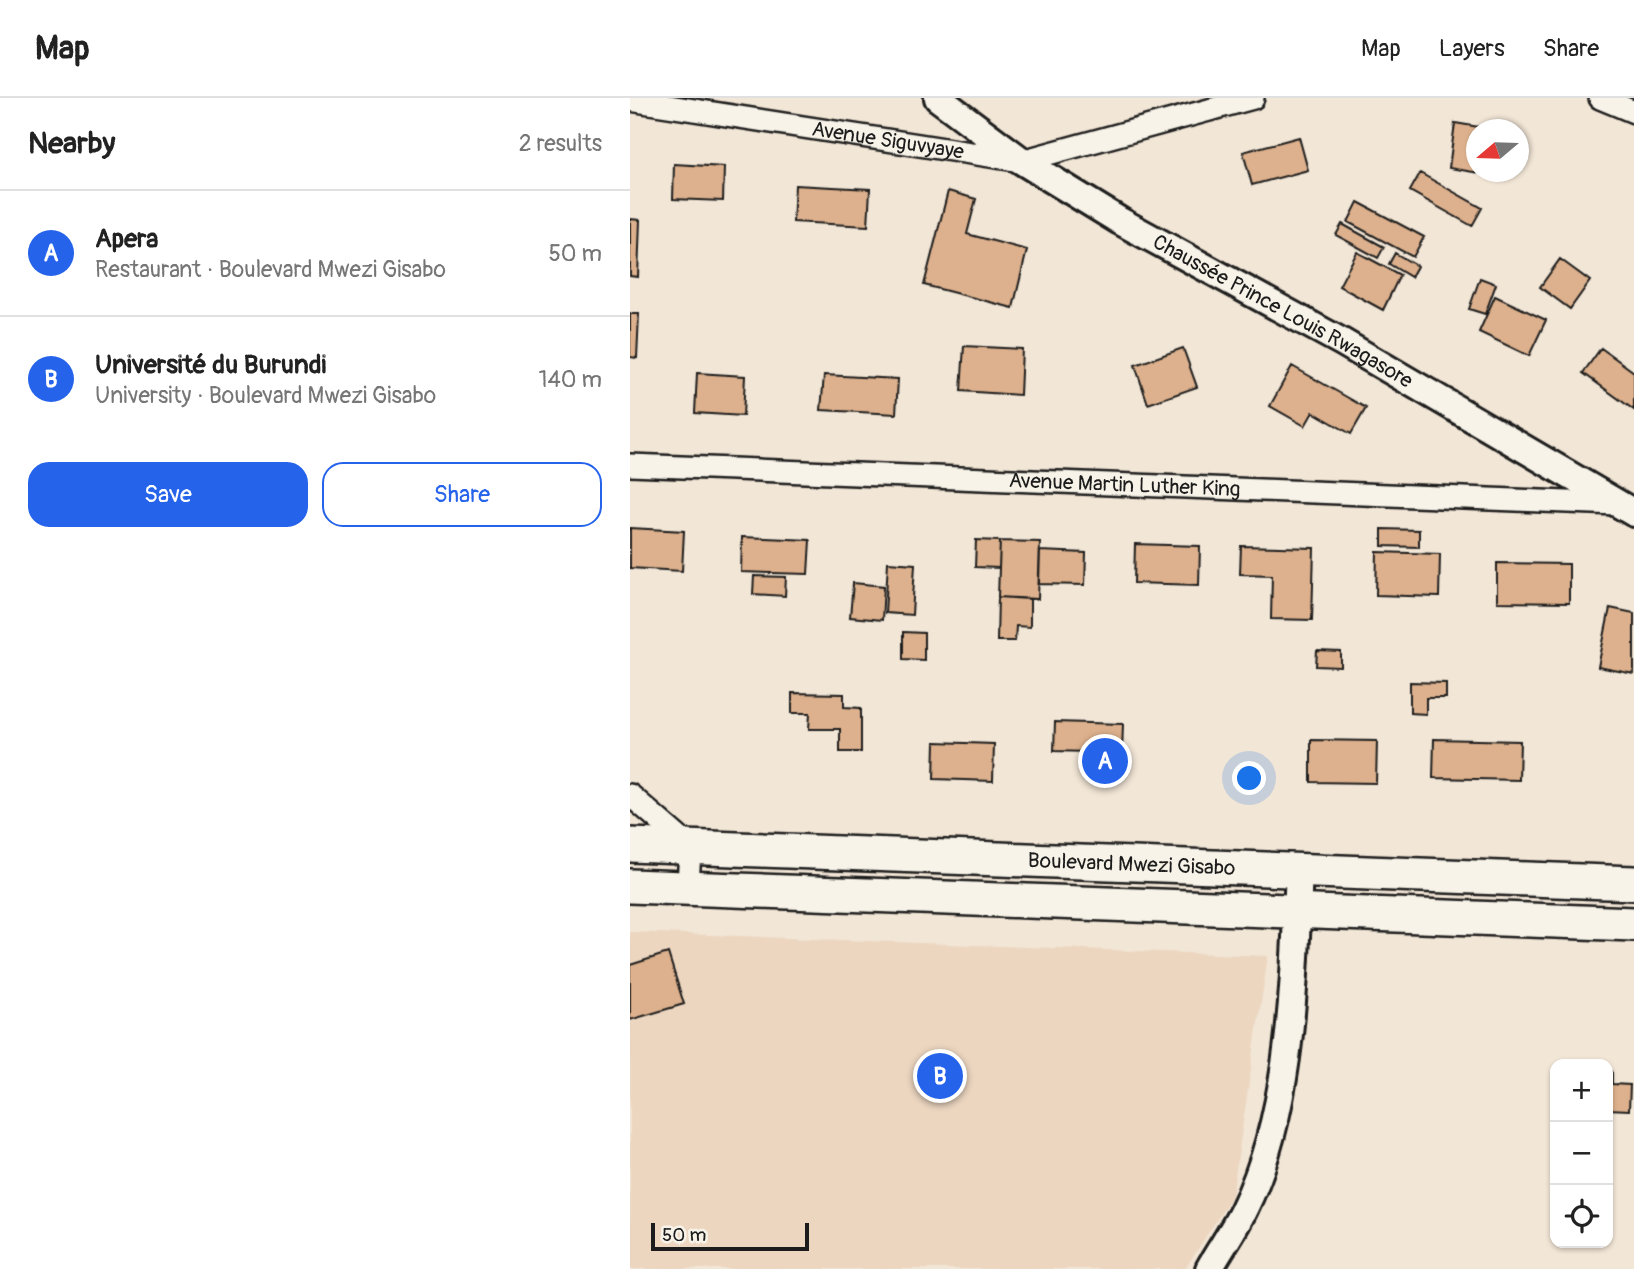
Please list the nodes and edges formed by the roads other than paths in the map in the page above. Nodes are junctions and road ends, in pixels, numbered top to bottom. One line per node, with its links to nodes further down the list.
1 (939, 98): 6 (street, Chaussée Prince Louis Rwagasore)
2 (1254, 98): 6 (street)
3 (1600, 98): 5 (street)
4 (630, 100): 6 (street, Avenue Siguvyaye)
5 (1634, 111)
6 (1022, 161): 8 (street, Chaussée Prince Louis Rwagasore)
7 (630, 465): 8 (street, Avenue Martin Luther King)
8 (1628, 508)
9 (630, 795): 11 (street)
10 (630, 845): 11 (main road, Boulevard Mwezi Gisabo)
11 (690, 847): 12 (main road, Boulevard Mwezi Gisabo); 15 (street)
12 (1299, 869): 13 (main road, Boulevard Mwezi Gisabo); 16 (street)
13 (1634, 883)
14 (630, 887): 15 (main road, Boulevard Mwezi Gisabo)
15 (688, 888): 16 (main road, Boulevard Mwezi Gisabo)
16 (1297, 912): 17 (main road, Boulevard Mwezi Gisabo); 18 (street)
17 (1634, 924)
18 (1209, 1269)

